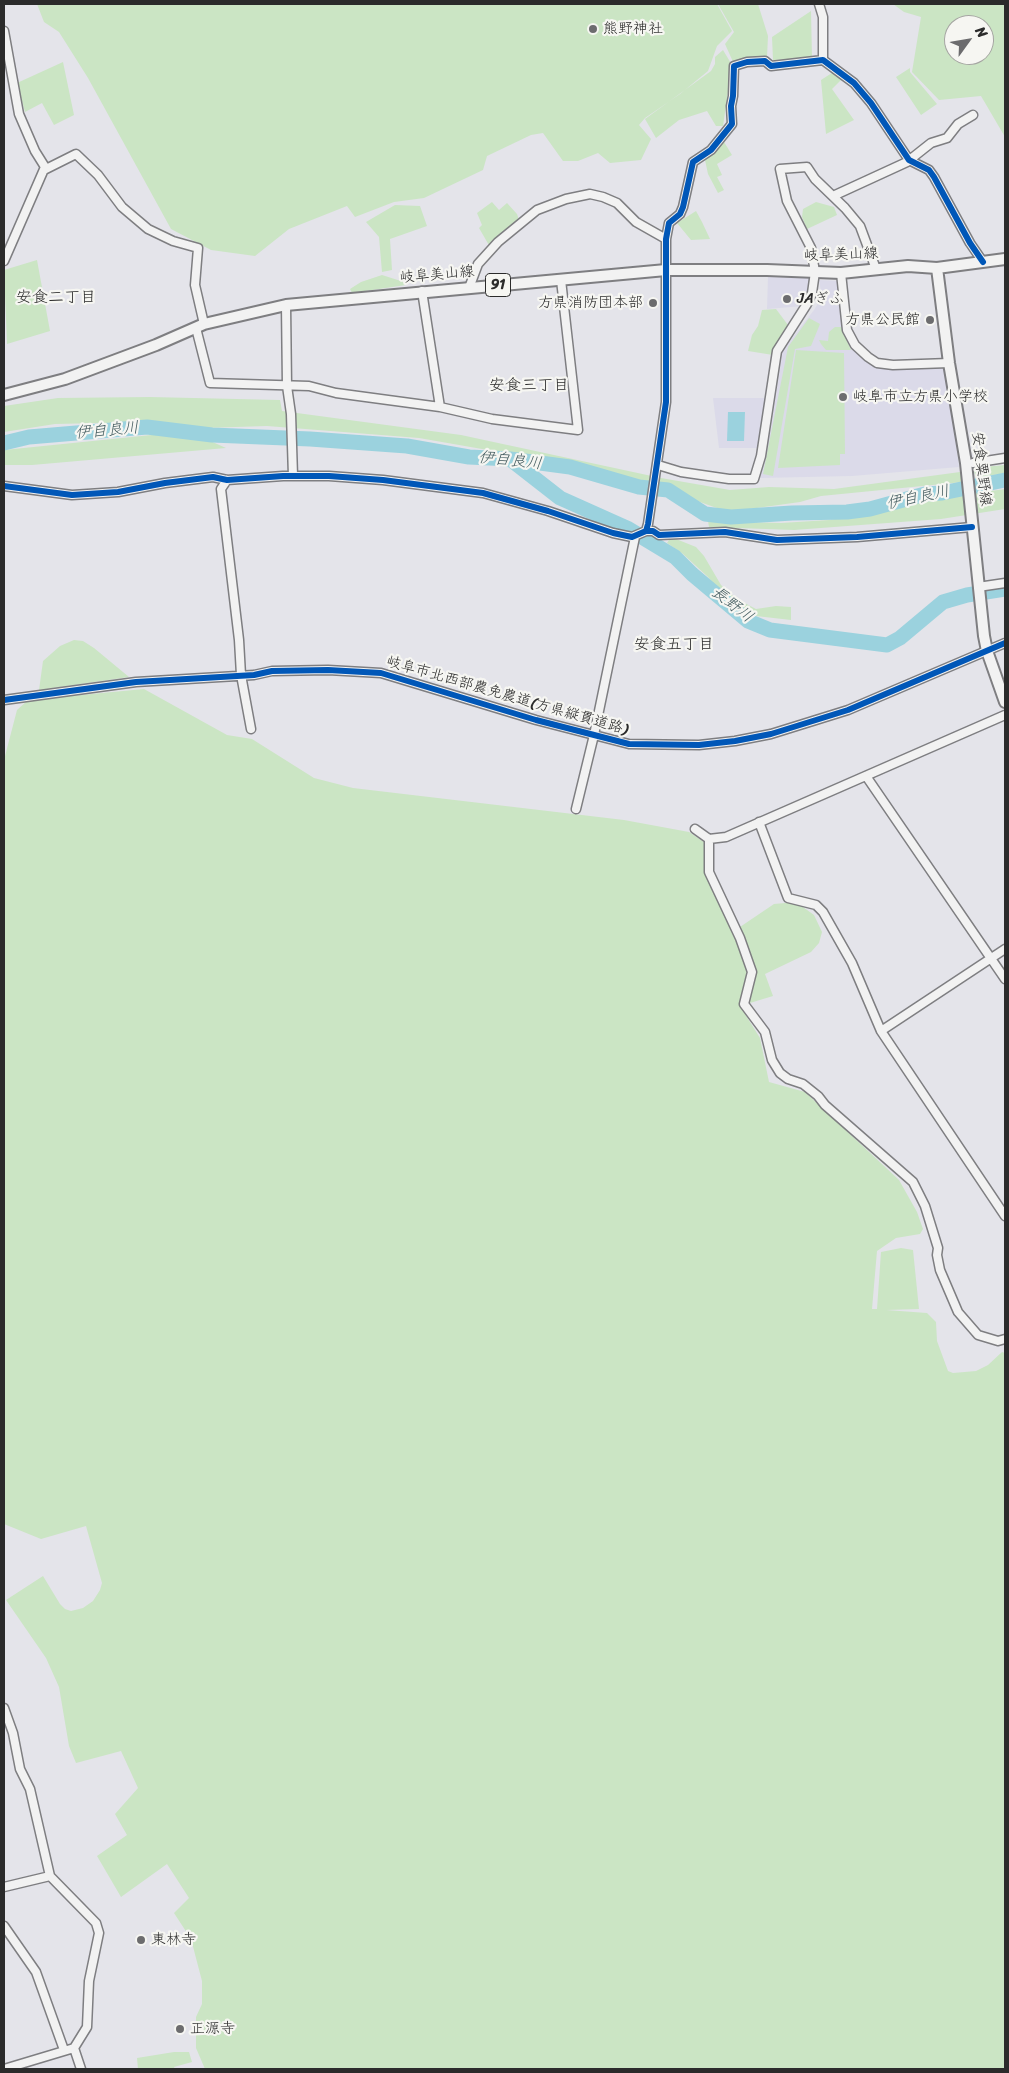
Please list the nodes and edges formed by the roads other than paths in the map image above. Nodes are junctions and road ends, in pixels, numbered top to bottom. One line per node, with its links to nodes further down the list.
1 (820, 4): 3 (street)
2 (4, 31): 6 (street)
3 (823, 60): 5 (street); 8 (street)
4 (974, 116): 5 (street)
5 (909, 160): 7 (street); 11 (street)
6 (44, 170): 10 (street); 21 (street)
7 (833, 196): 13 (street); 15 (street)
8 (666, 239): 14 (street); 18 (street)
9 (1005, 259): 11 (main road, 岐阜美山線 / 91)
10 (4, 261)
11 (983, 262): 12 (main road, 岐阜美山線 / 91)
12 (937, 268): 13 (main road, 岐阜美山線 / 91); 22 (main road, 安食粟野線)
13 (876, 269): 16 (main road, 岐阜美山線 / 91)
14 (666, 270): 15 (main road, 岐阜美山線 / 91); 17 (main road, 岐阜美山線 / 91); 28 (street)
15 (815, 272): 16 (main road, 岐阜美山線 / 91); 28 (street)
16 (842, 273): 22 (street)
17 (561, 280): 18 (main road, 岐阜美山線 / 91); 25 (street)
18 (469, 288): 19 (main road, 岐阜美山線 / 91)
19 (422, 291): 20 (main road, 岐阜美山線 / 91); 25 (street)
20 (286, 305): 21 (main road, 岐阜美山線 / 91); 23 (street)
21 (200, 326): 23 (street); 24 (main road, 岐阜美山線 / 91)
22 (949, 363): 27 (main road, 安食粟野線)
23 (287, 386): 25 (street); 29 (street)
24 (4, 395)
25 (440, 407)
26 (1005, 458): 27 (street)
27 (970, 463): 32 (main road, 安食粟野線)
28 (657, 467): 33 (street)
29 (293, 476): 30 (street); 34 (street)
30 (227, 480): 31 (street); 39 (street)
31 (4, 486)
32 (972, 523): 33 (street); 36 (main road, 安食粟野線)
33 (647, 527): 34 (street)
34 (635, 537): 44 (street)
35 (1005, 584): 36 (street)
36 (978, 588): 38 (main road, 安食粟野線)
37 (1005, 643): 38 (street, 岐阜市北西部農免農道(方県縦貫道路))
38 (987, 651): 41 (main road, 安食粟野線); 44 (street, 岐阜市北西部農免農道(方県縦貫道路))
39 (241, 675): 40 (street); 43 (street); 44 (street, 岐阜市北西部農免農道(方県縦貫道路))
40 (4, 700)
41 (1005, 702)
42 (1005, 715): 45 (street)
43 (250, 729)
44 (594, 735): 46 (street)
45 (866, 776): 47 (street); 51 (street)
46 (576, 809)
47 (759, 822): 49 (street); 53 (street)
48 (695, 829): 49 (street)
49 (709, 840): 55 (street)
50 (1005, 949): 51 (street)
51 (990, 959): 52 (street); 53 (street)
52 (1005, 980)
53 (880, 1031): 54 (street)
54 (1005, 1216)
55 (1005, 1339)
56 (4, 1708): 57 (street)
57 (50, 1876): 58 (street); 60 (street)
58 (4, 1887)
59 (4, 1926): 61 (street)
60 (74, 2048): 61 (street); 63 (street)
61 (64, 2050): 62 (street)
62 (4, 2069)
63 (81, 2069)

